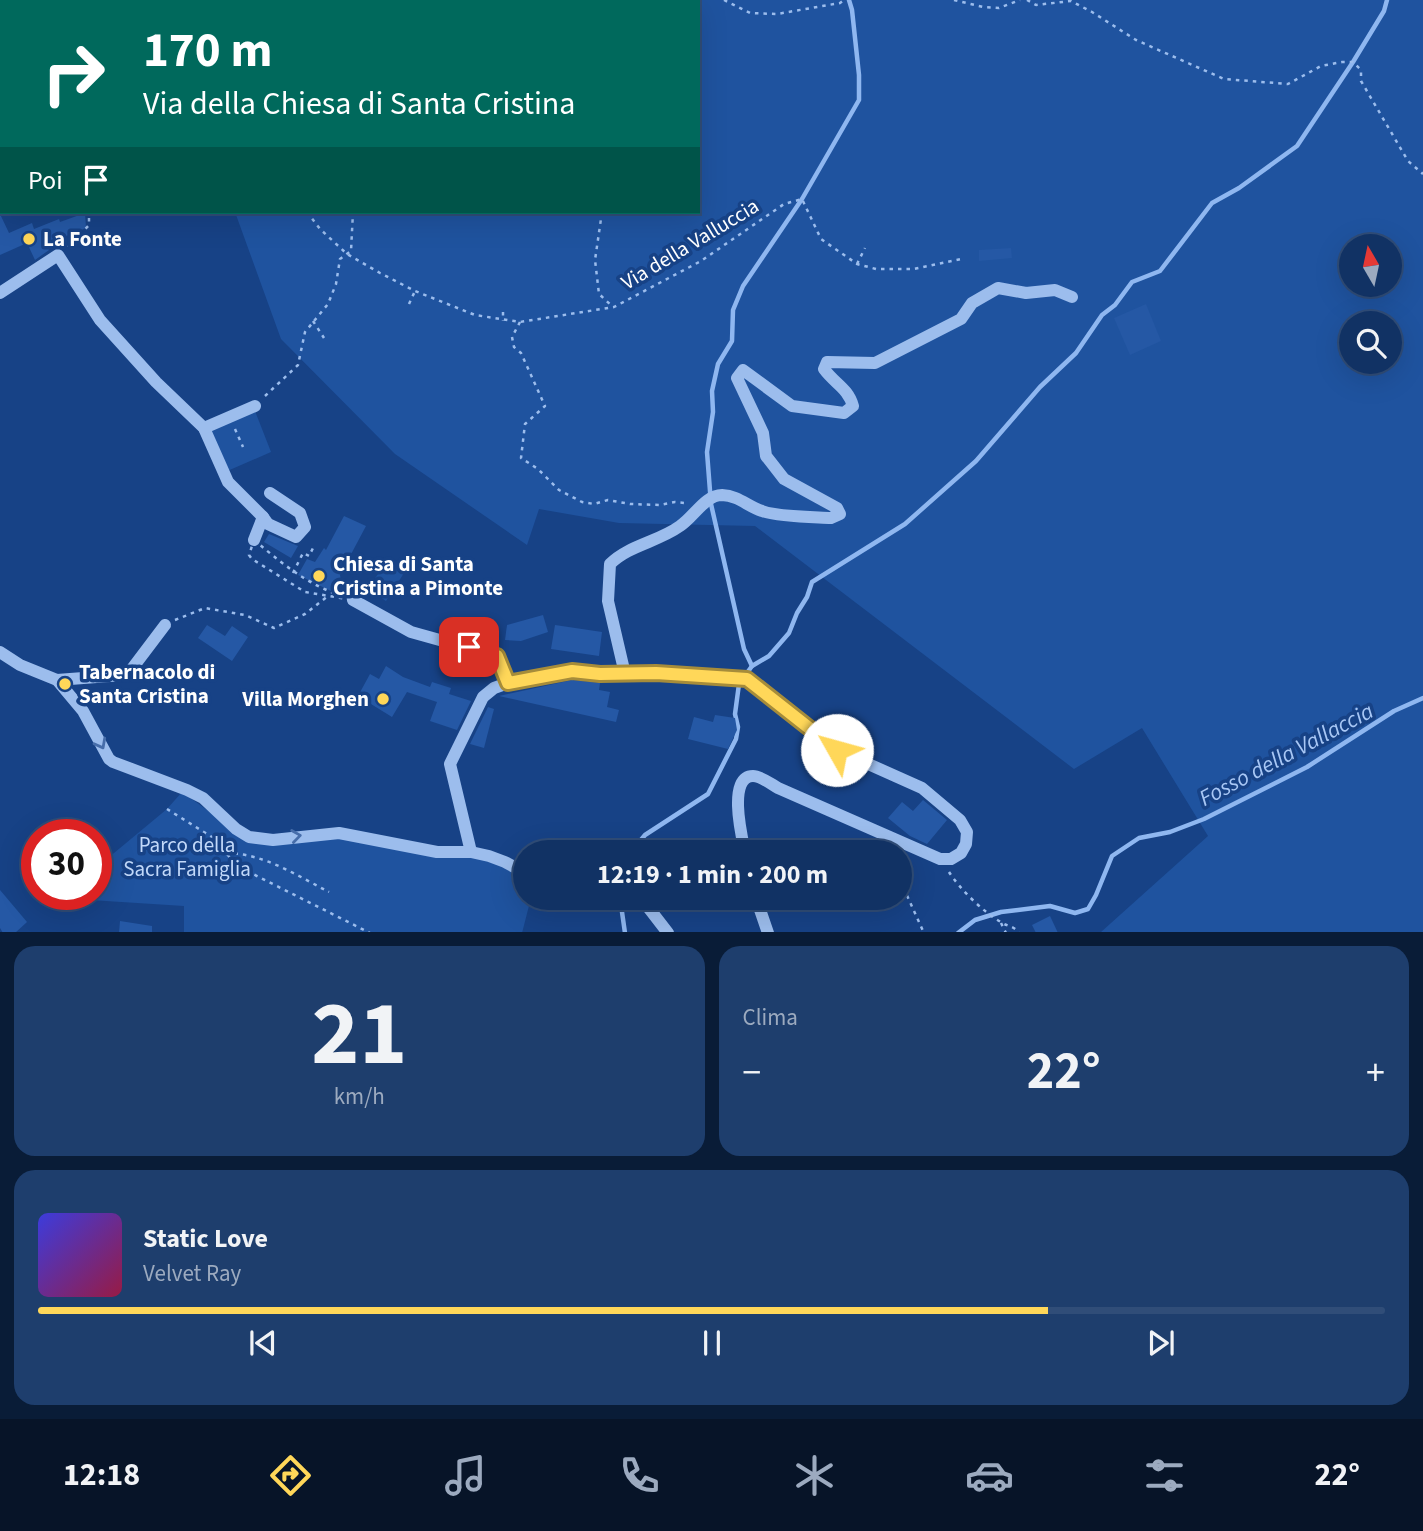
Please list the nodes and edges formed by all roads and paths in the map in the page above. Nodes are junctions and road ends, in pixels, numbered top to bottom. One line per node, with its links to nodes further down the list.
1 (724, 0): 2 (path)
2 (844, 0)
3 (954, 0): 4 (path)
4 (1020, 0)
5 (1027, 0): 7 (path)
6 (1039, 0): 7 (path)
7 (1035, 5): 8 (path)
8 (1423, 174)
9 (89, 214): 13 (path)
10 (309, 214): 15 (path, Via della Valluccia)
11 (353, 214): 15 (path)
12 (602, 214): 22 (path)
13 (77, 240)
14 (865, 248): 17 (path)
15 (347, 254): 18 (path, Via della Valluccia); 24 (path)
16 (961, 259): 17 (path, Via della Valluccia)
17 (857, 264): 22 (path, Via della Valluccia)
18 (415, 291): 21 (path); 25 (path, Via della Valluccia)
19 (0, 293): 30 (street)
20 (1072, 297): 33 (street)
21 (409, 304)
22 (614, 307): 26 (path, Via della Valluccia)
23 (503, 312): 25 (path)
24 (313, 321): 27 (path); 28 (path)
25 (503, 321): 26 (path, Via della Valluccia)
26 (520, 323): 33 (path)
27 (324, 338)
28 (255, 405): 29 (street)
29 (229, 416): 30 (street); 31 (path)
30 (204, 428): 34 (street)
31 (243, 447)
32 (270, 493): 34 (street)
33 (706, 502): 41 (street)
34 (263, 517): 35 (street)
35 (254, 540): 37 (path); 39 (path)
36 (314, 546): 37 (path)
37 (293, 573): 38 (path)
38 (353, 600): 43 (street)
39 (165, 625): 42 (street)
40 (0, 652): 42 (street)
41 (625, 674): 43 (street); 50 (street)
42 (57, 680): 48 (street, one-way to 48)
43 (508, 683): 48 (street)
44 (167, 809): 49 (path)
45 (744, 840): 46 (street)
46 (896, 840)
47 (912, 847): 50 (street)
48 (471, 852): 51 (street)
49 (226, 853): 52 (path); 57 (path)
50 (940, 859): 56 (path)
51 (513, 866)
52 (330, 892)
53 (912, 905): 60 (path)
54 (650, 910): 58 (street)
55 (760, 910): 59 (street)
56 (1001, 923): 61 (path); 62 (path)
57 (368, 932)
58 (667, 932)
59 (768, 932)
60 (925, 932)
61 (1006, 932)
62 (1018, 932)

